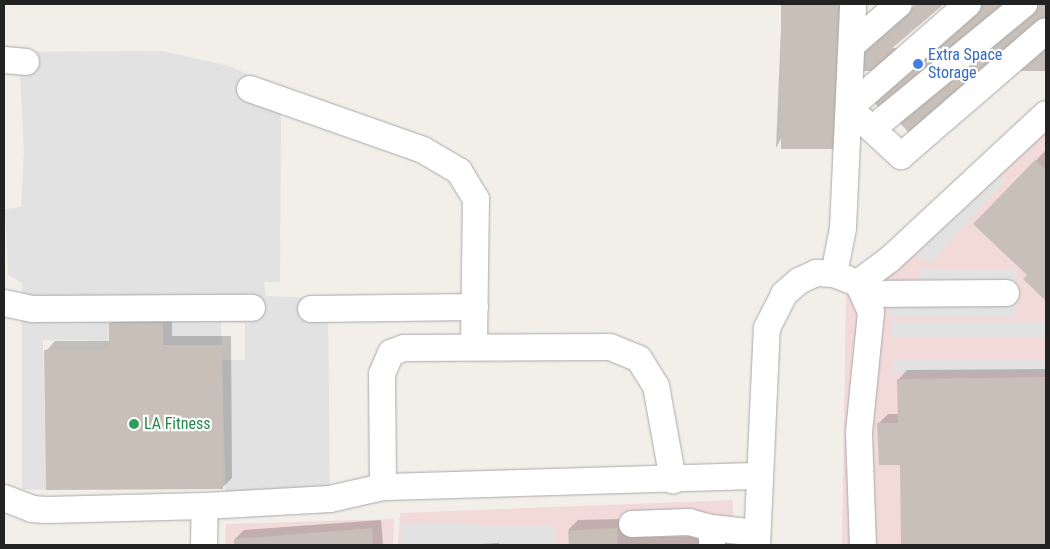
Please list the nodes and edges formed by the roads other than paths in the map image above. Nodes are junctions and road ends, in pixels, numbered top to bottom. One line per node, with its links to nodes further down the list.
1 (853, 4): 6 (lane)
2 (899, 4): 6 (lane)
3 (968, 4): 8 (lane)
4 (1024, 4): 10 (lane)
5 (1046, 31): 10 (lane)
6 (852, 45): 8 (lane)
7 (250, 89): 15 (lane)
8 (849, 108): 10 (lane); 11 (lane)
9 (1046, 114): 12 (lane)
10 (872, 129)
11 (834, 274): 12 (lane); 19 (lane)
12 (861, 288): 13 (lane); 28 (lane)
13 (1006, 293)
14 (4, 303): 16 (lane)
15 (475, 307): 17 (lane); 18 (lane)
16 (252, 308)
17 (311, 309)
18 (474, 348): 20 (lane); 21 (lane)
19 (758, 476): 20 (lane); 26 (lane)
20 (673, 480): 21 (lane)
21 (384, 486): 23 (lane)
22 (4, 498): 23 (lane)
23 (205, 506): 27 (lane)
24 (632, 524): 25 (lane)
25 (712, 537): 26 (lane)
26 (757, 539)
27 (204, 545)
28 (863, 545)

